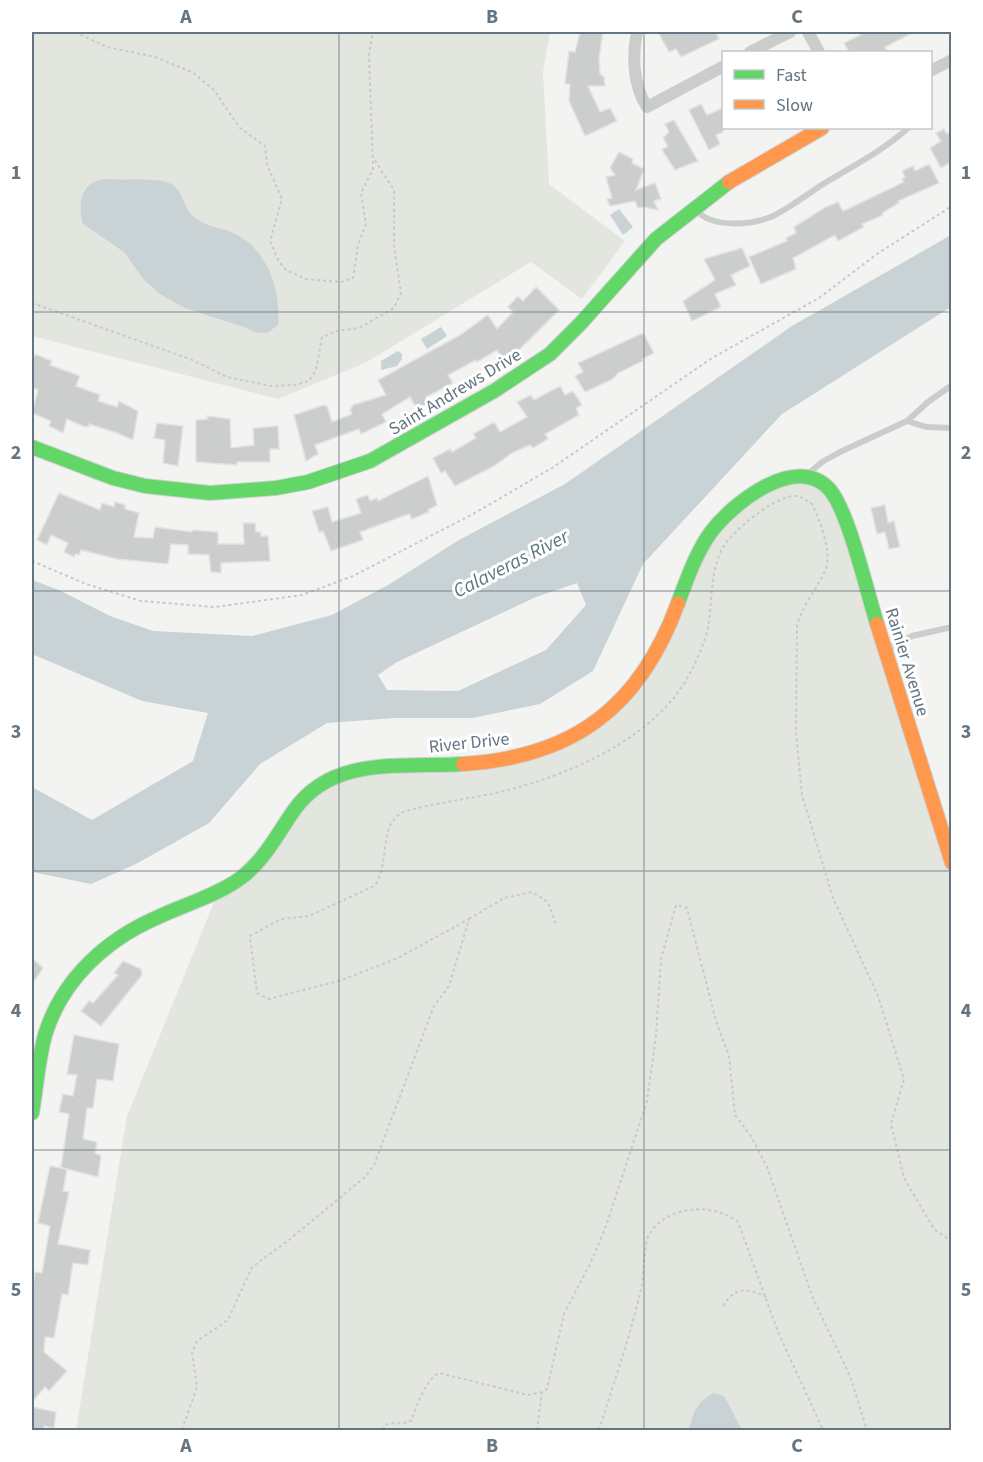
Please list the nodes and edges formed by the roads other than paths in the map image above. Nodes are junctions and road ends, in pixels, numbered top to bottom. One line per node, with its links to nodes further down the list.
1 (637, 32): 7 (street)
2 (790, 32): 4 (street)
3 (808, 32): 5 (street)
4 (752, 51)
5 (818, 51)
6 (951, 60): 8 (street)
7 (722, 67)
8 (932, 70)
9 (820, 129): 11 (street, Saint Andrews Drive)
10 (907, 129): 11 (lane)
11 (693, 207): 15 (street, Saint Andrews Drive)
12 (951, 386): 13 (lane)
13 (906, 422): 14 (lane); 16 (lane)
14 (951, 428)
15 (32, 447)
16 (812, 478): 19 (street, Rainier Avenue); 20 (street, River Drive)
17 (951, 627): 18 (lane)
18 (893, 646)
19 (951, 863)
20 (37, 1052): 21 (street, River Drive)
21 (32, 1113)

